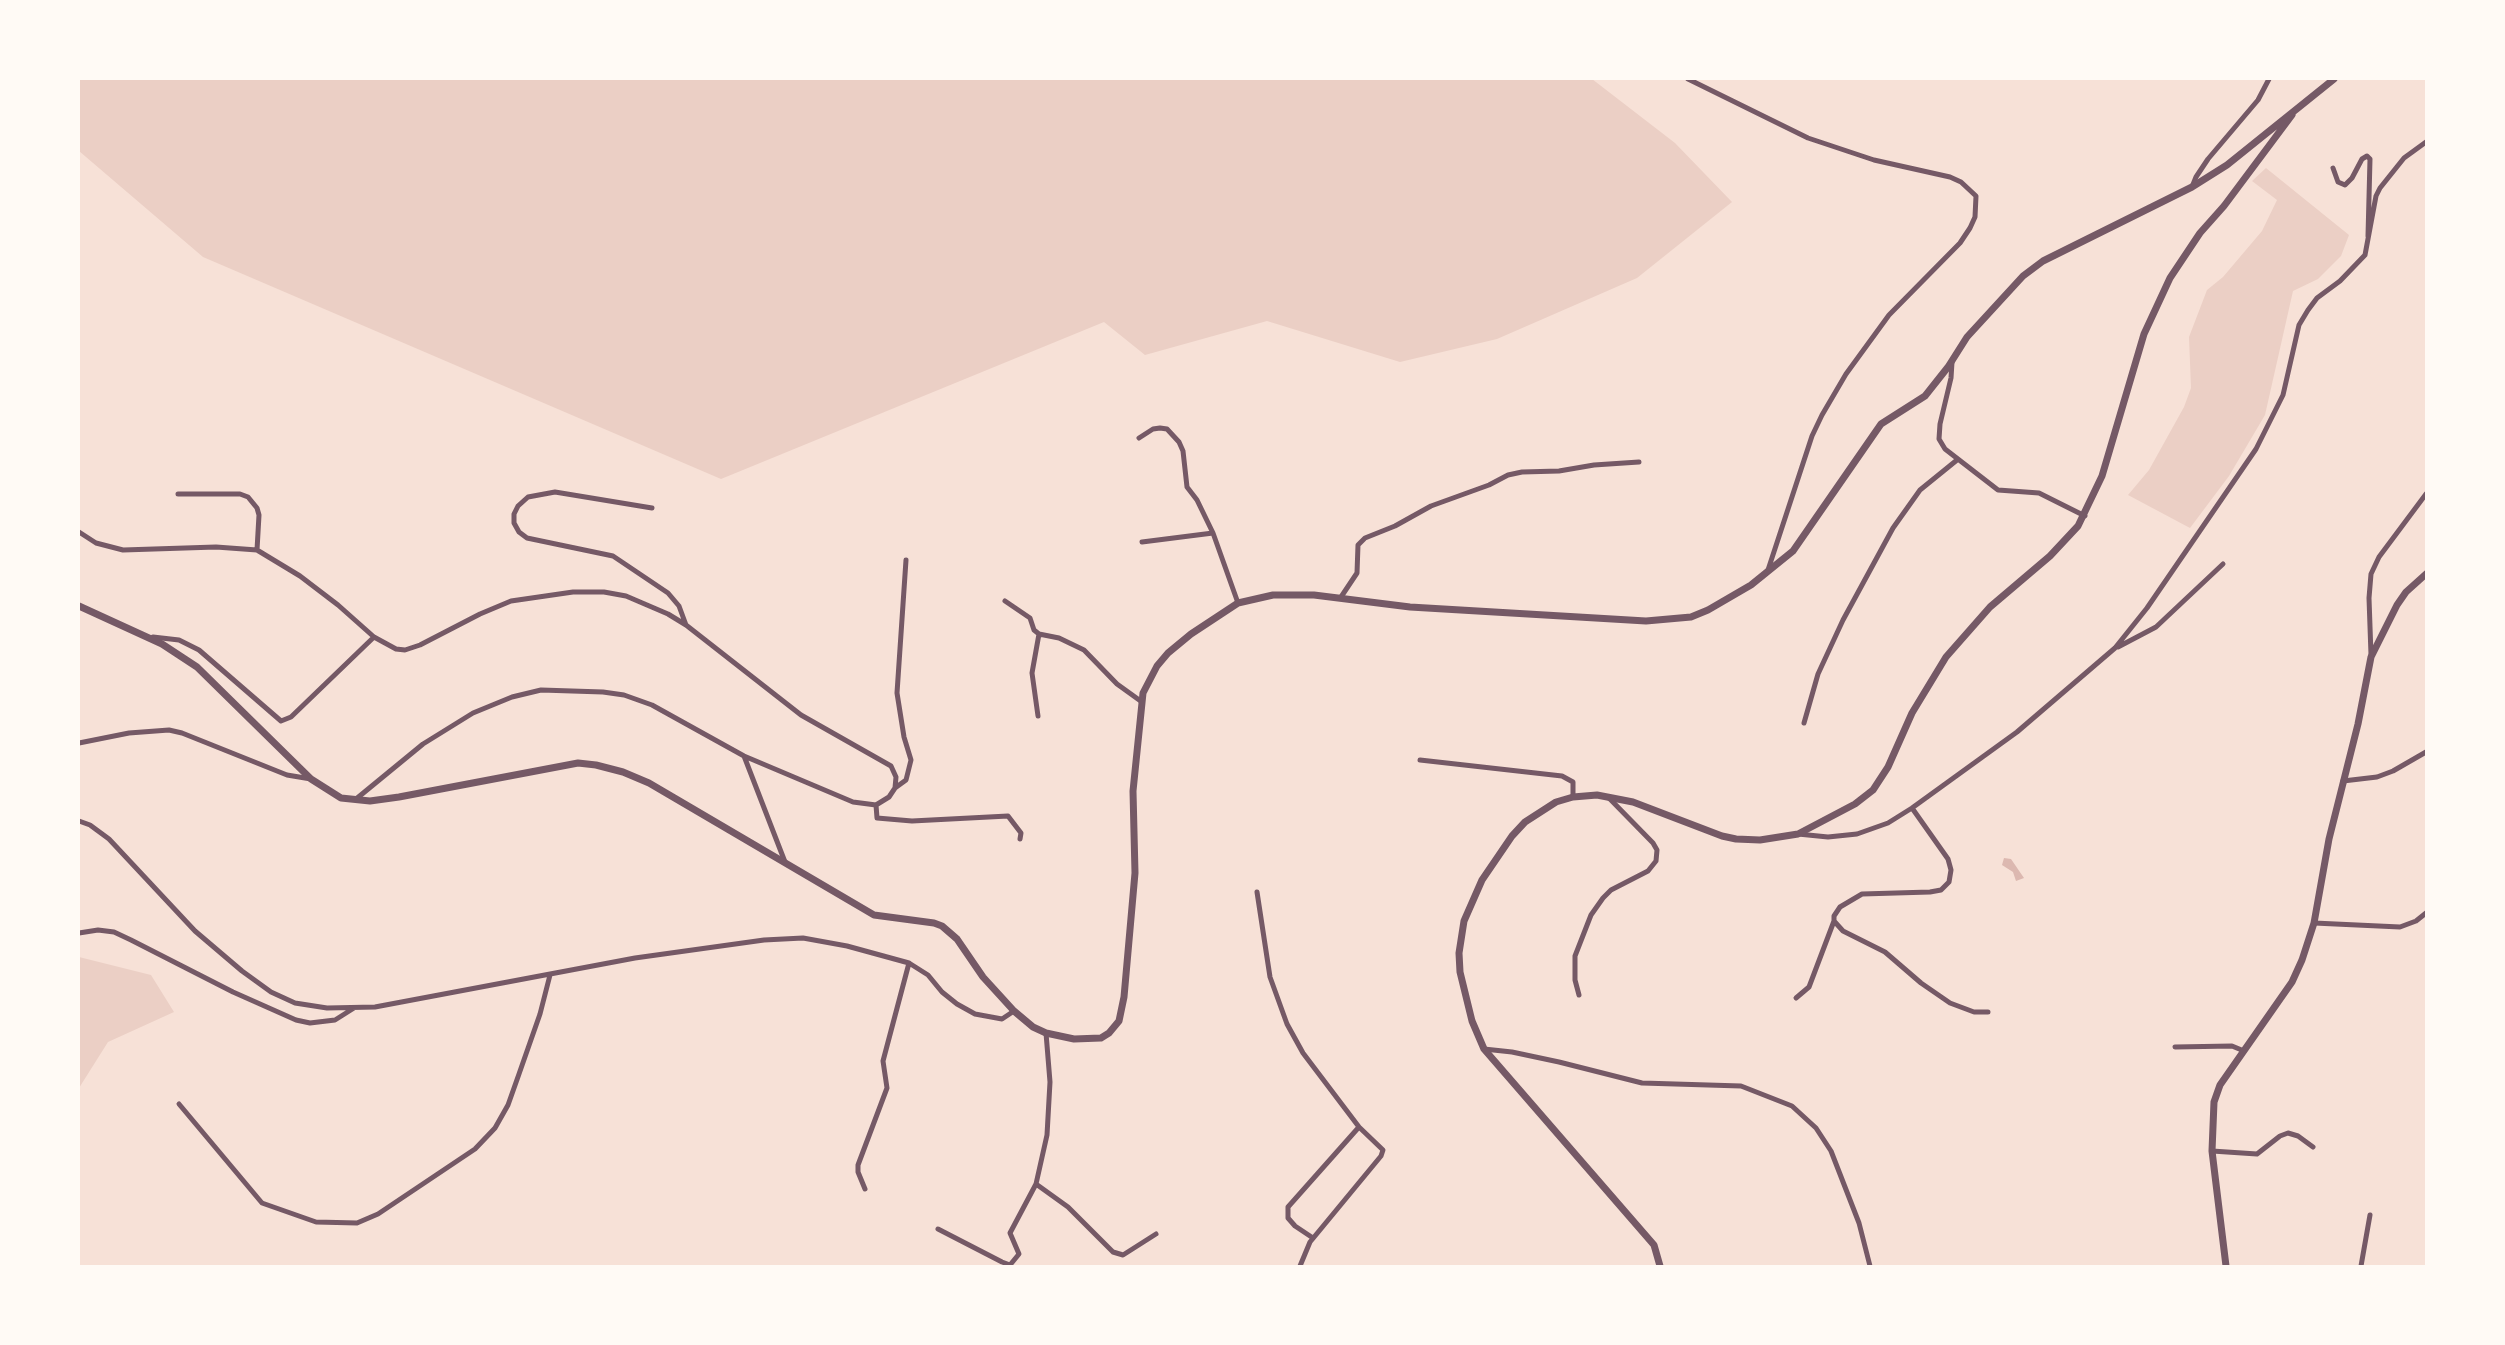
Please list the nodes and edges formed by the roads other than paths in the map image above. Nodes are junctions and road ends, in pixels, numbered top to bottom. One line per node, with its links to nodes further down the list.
1 (1688, 79): 23 (street)
2 (2269, 79): 7 (street)
3 (2334, 79): 4 (street)
4 (2298, 107): 7 (street); 16 (street)
5 (2426, 142): 8 (street)
6 (2333, 168): 8 (street)
7 (2192, 187): 9 (street)
8 (2368, 246): 33 (street)
9 (1952, 358): 11 (street); 23 (street)
10 (1139, 438): 18 (street)
11 (1957, 460): 16 (street); 37 (street)
12 (1639, 462): 25 (street)
13 (178, 494): 20 (street)
14 (2426, 494): 34 (street)
15 (652, 508): 29 (street)
16 (2085, 516): 51 (street)
17 (79, 532): 20 (street)
18 (1213, 533): 19 (street); 27 (street)
19 (1142, 542)
20 (257, 550): 32 (street)
21 (906, 559): 44 (street)
22 (2223, 564): 33 (street)
23 (1767, 573): 25 (street)
24 (2426, 574): 34 (street)
25 (1342, 597): 27 (street)
26 (1005, 601): 30 (street)
27 (1238, 603): 35 (street)
28 (79, 606): 31 (street)
29 (686, 625): 32 (street); 44 (street)
30 (1038, 634): 35 (street); 36 (street)
31 (149, 637): 32 (street); 42 (street)
32 (374, 637)
33 (2115, 648): 49 (street)
34 (2371, 657): 43 (street)
35 (1142, 702): 66 (street)
36 (1038, 716)
37 (1804, 723)
38 (79, 743): 42 (street)
39 (2425, 755): 43 (street)
40 (744, 756): 47 (street); 48 (street); 53 (street)
41 (1420, 760): 45 (street)
42 (311, 779): 47 (street)
43 (2343, 781): 57 (street)
44 (895, 788): 48 (street)
45 (1573, 797): 46 (street); 68 (street)
46 (1608, 797): 51 (street); 61 (street)
47 (354, 801): 53 (street)
48 (876, 805): 52 (street)
49 (1912, 808): 51 (street); 56 (street)
50 (79, 821): 63 (street)
51 (1798, 834)
52 (1020, 839)
53 (785, 862): 64 (street)
54 (1257, 892): 71 (street)
55 (2426, 913): 57 (street)
56 (1834, 921): 62 (street); 65 (street)
57 (2314, 923): 69 (street)
58 (79, 933): 63 (street)
59 (909, 963): 60 (street); 64 (street); 75 (street)
60 (550, 975): 63 (street); 70 (street)
61 (1579, 995)
62 (1796, 998)
63 (354, 1008)
64 (1014, 1011): 66 (street)
65 (1988, 1012)
66 (1046, 1033): 74 (street)
67 (2175, 1047): 69 (street)
68 (1483, 1049): 81 (street); 82 (street)
69 (2244, 1051): 73 (street)
70 (178, 1104)
71 (1359, 1127): 79 (street); 79 (street)
72 (2313, 1147): 73 (street)
73 (2212, 1151): 83 (street)
74 (1036, 1184): 77 (street); 78 (street)
75 (865, 1189)
76 (2370, 1215): 84 (street)
77 (938, 1229)
78 (1156, 1234)
79 (1313, 1238): 80 (street)
80 (1300, 1266)
81 (1660, 1266)
82 (1870, 1266)
83 (2226, 1266)
84 (2361, 1266)

